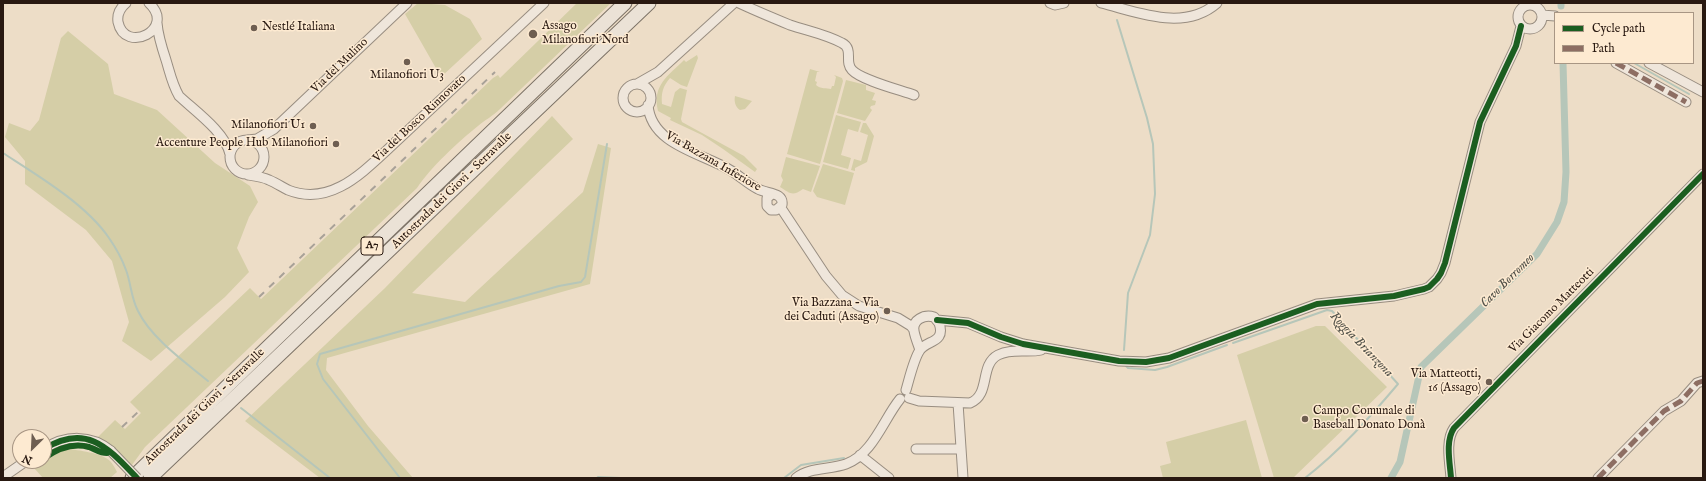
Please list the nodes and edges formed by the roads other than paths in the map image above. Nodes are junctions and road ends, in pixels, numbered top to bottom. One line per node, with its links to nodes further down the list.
1 (126, 3): 19 (street)
2 (149, 3): 14 (street)
3 (407, 3): 30 (street, Via del Mulino)
4 (544, 3): 37 (street, Via del Bosco Rinnovato)
5 (625, 3): 56 (highway, Autostrada dei Giovi - Serravalle / A7)
6 (649, 3): 58 (highway, Autostrada dei Giovi - Serravalle / A7)
7 (734, 3): 23 (street)
8 (739, 3): 27 (street)
9 (1050, 3): 10 (street)
10 (1064, 3)
11 (1101, 3): 12 (street)
12 (1217, 3)
13 (1530, 4): 15 (street); 18 (street)
14 (155, 8): 17 (street)
15 (1542, 15): 16 (street); 18 (street)
16 (1554, 16)
17 (157, 23): 19 (street); 20 (street)
18 (1525, 28): 45 (street)
19 (142, 37): 20 (street)
20 (160, 45): 31 (street)
21 (1618, 64): 28 (street)
22 (1651, 64): 25 (street)
23 (658, 72): 24 (street); 26 (street)
24 (637, 84): 26 (street); 29 (street)
25 (1703, 92)
26 (650, 93): 29 (street)
27 (914, 95)
28 (1686, 102)
29 (648, 106): 38 (street, Via Bazzana Inferiore)
30 (274, 129): 32 (street, Via del Mulino); 34 (street, Via del Mulino)
31 (220, 134): 32 (street); 33 (street)
32 (245, 140): 33 (street); 34 (street)
33 (230, 154): 36 (street)
34 (264, 160): 36 (street); 37 (street, Via del Bosco Rinnovato)
35 (1703, 174): 62 (street, Via Giacomo Matteotti)
36 (248, 175): 37 (street, Via del Bosco Rinnovato)
37 (279, 185)
38 (898, 318): 39 (street); 43 (street)
39 (918, 319): 40 (street); 43 (street)
40 (937, 320): 41 (street); 42 (street)
41 (954, 322): 42 (street); 45 (street)
42 (941, 331): 44 (street)
43 (915, 334): 44 (street); 46 (street)
44 (929, 343): 46 (street)
45 (1048, 348): 49 (street)
46 (920, 350): 48 (street)
47 (1703, 381): 63 (street)
48 (905, 395): 49 (street); 53 (street)
49 (958, 403): 52 (street)
50 (52, 444): 57 (street, bridge)
51 (916, 448): 52 (street)
52 (961, 449): 61 (street)
53 (860, 455): 59 (street); 60 (street)
54 (14, 469): 55 (street)
55 (3, 477)
56 (132, 478)
57 (137, 478)
58 (150, 478)
59 (796, 478)
60 (889, 478)
61 (963, 478)
62 (1452, 478)
63 (1598, 478)

